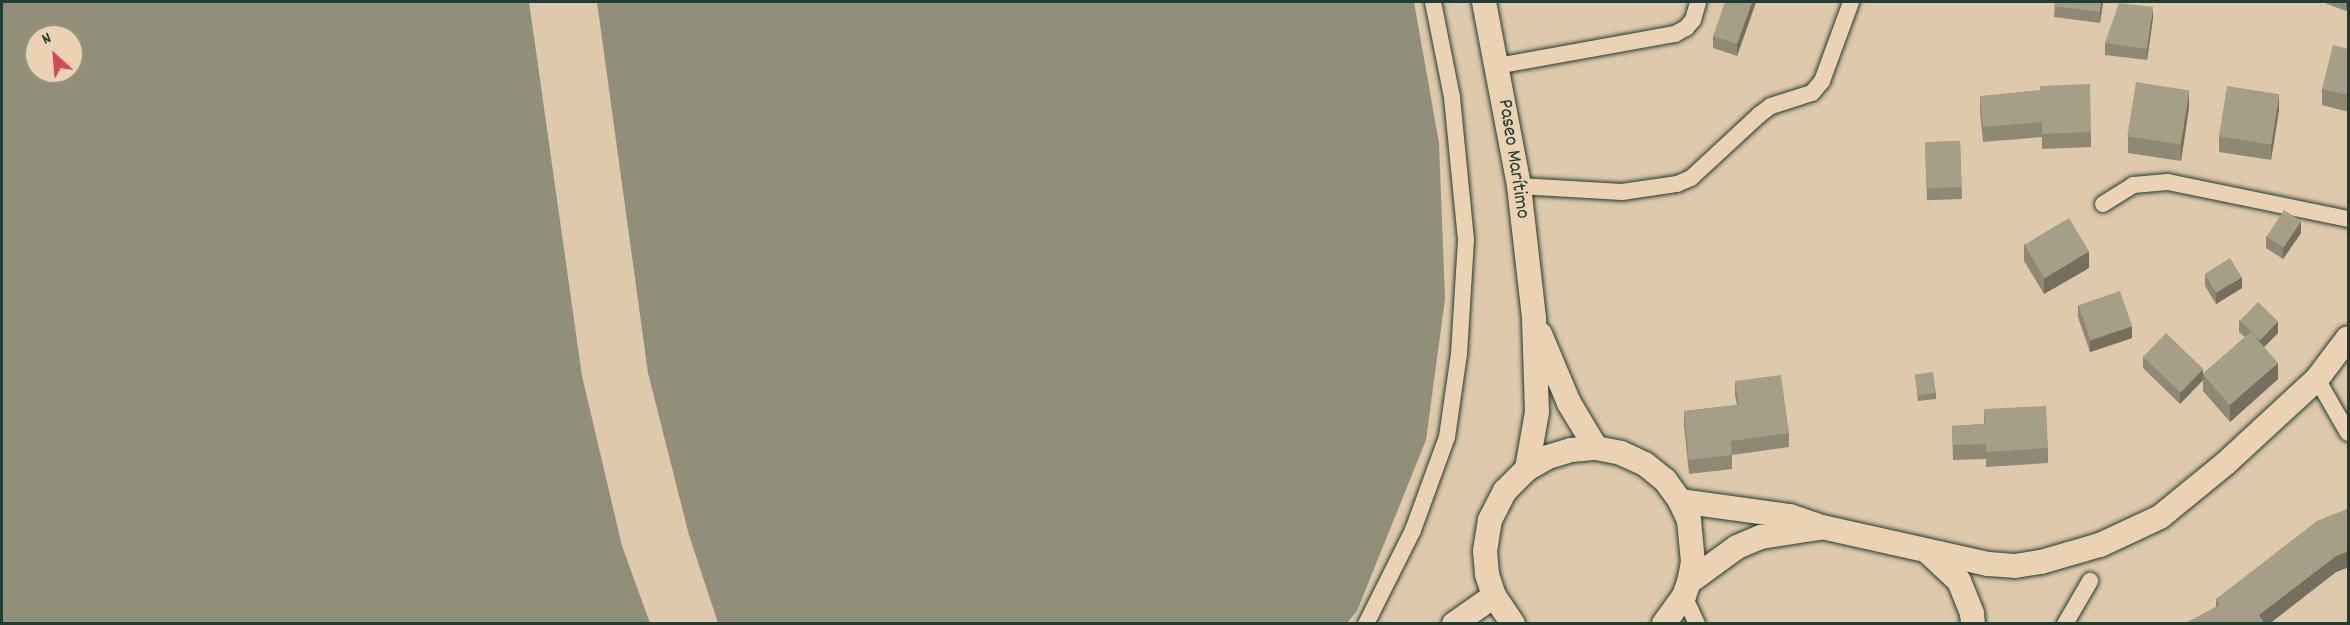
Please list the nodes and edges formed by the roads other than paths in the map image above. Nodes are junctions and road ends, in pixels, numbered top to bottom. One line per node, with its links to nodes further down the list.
1 (1433, 2): 21 (street)
2 (1484, 2): 5 (main road, Paseo Marítimo)
3 (1698, 2): 5 (street)
4 (1851, 2): 6 (street)
5 (1497, 66): 6 (main road, Paseo Marítimo)
6 (1519, 186): 9 (main road, Paseo Marítimo)
7 (2103, 204): 8 (street)
8 (2349, 219)
9 (1534, 318): 13 (main road, Paseo Marítimo); 14 (main road, Paseo Marítimo)
10 (2349, 338): 11 (main road)
11 (2317, 379): 12 (street); 17 (main road)
12 (2349, 433)
13 (1596, 448): 14 (main road); 15 (main road)
14 (1527, 469): 20 (main road)
15 (1680, 501): 16 (main road); 19 (main road)
16 (1822, 527): 17 (main road); 19 (main road)
17 (1927, 552): 26 (main road)
18 (2090, 581): 27 (street)
19 (1687, 589): 24 (main road); 25 (street)
20 (1494, 596): 22 (main road); 23 (main road)
21 (1366, 624)
22 (1454, 624)
23 (1513, 624)
24 (1665, 624)
25 (1697, 624)
26 (1973, 624)
27 (2065, 624)

